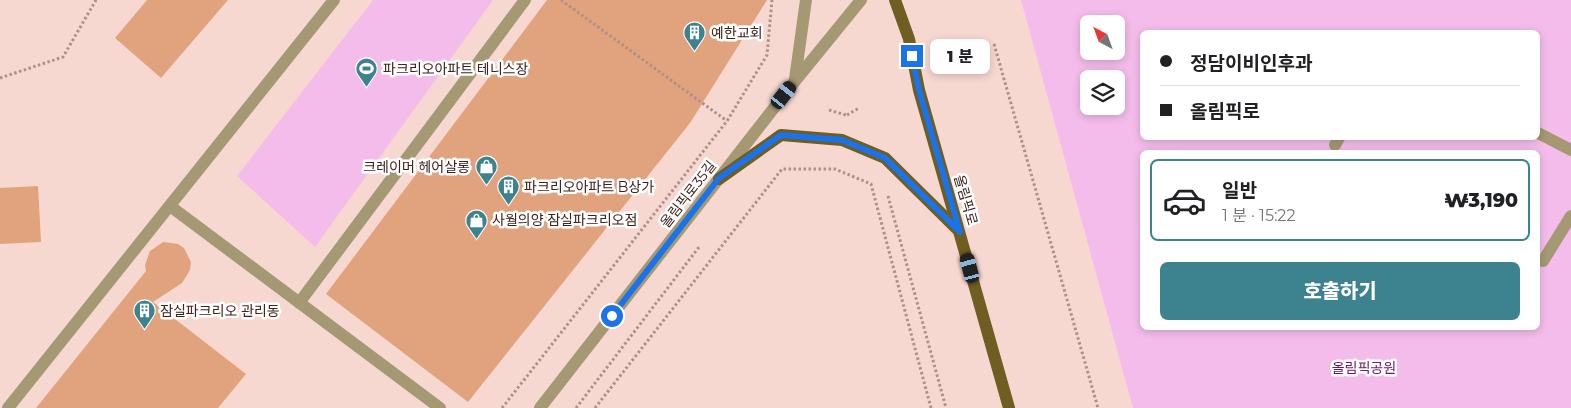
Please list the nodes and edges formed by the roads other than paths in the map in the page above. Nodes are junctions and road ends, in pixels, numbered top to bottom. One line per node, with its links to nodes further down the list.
1 (334, 0): 10 (street)
2 (525, 0): 14 (street)
3 (806, 0): 6 (street)
4 (861, 0): 6 (street, 올림픽로35길)
5 (895, 0): 12 (main road, 올림픽로)
6 (795, 81): 9 (street, 올림픽로35길)
7 (1540, 134): 8 (street)
8 (1571, 150)
9 (719, 178): 12 (main road); 17 (street, 올림픽로35길)
10 (170, 206): 14 (street); 15 (street)
11 (1571, 216): 13 (street)
12 (960, 232): 18 (main road, 올림픽로)
13 (1543, 261)
14 (299, 303): 16 (street)
15 (8, 408)
16 (440, 408)
17 (540, 408)
18 (1009, 408)

